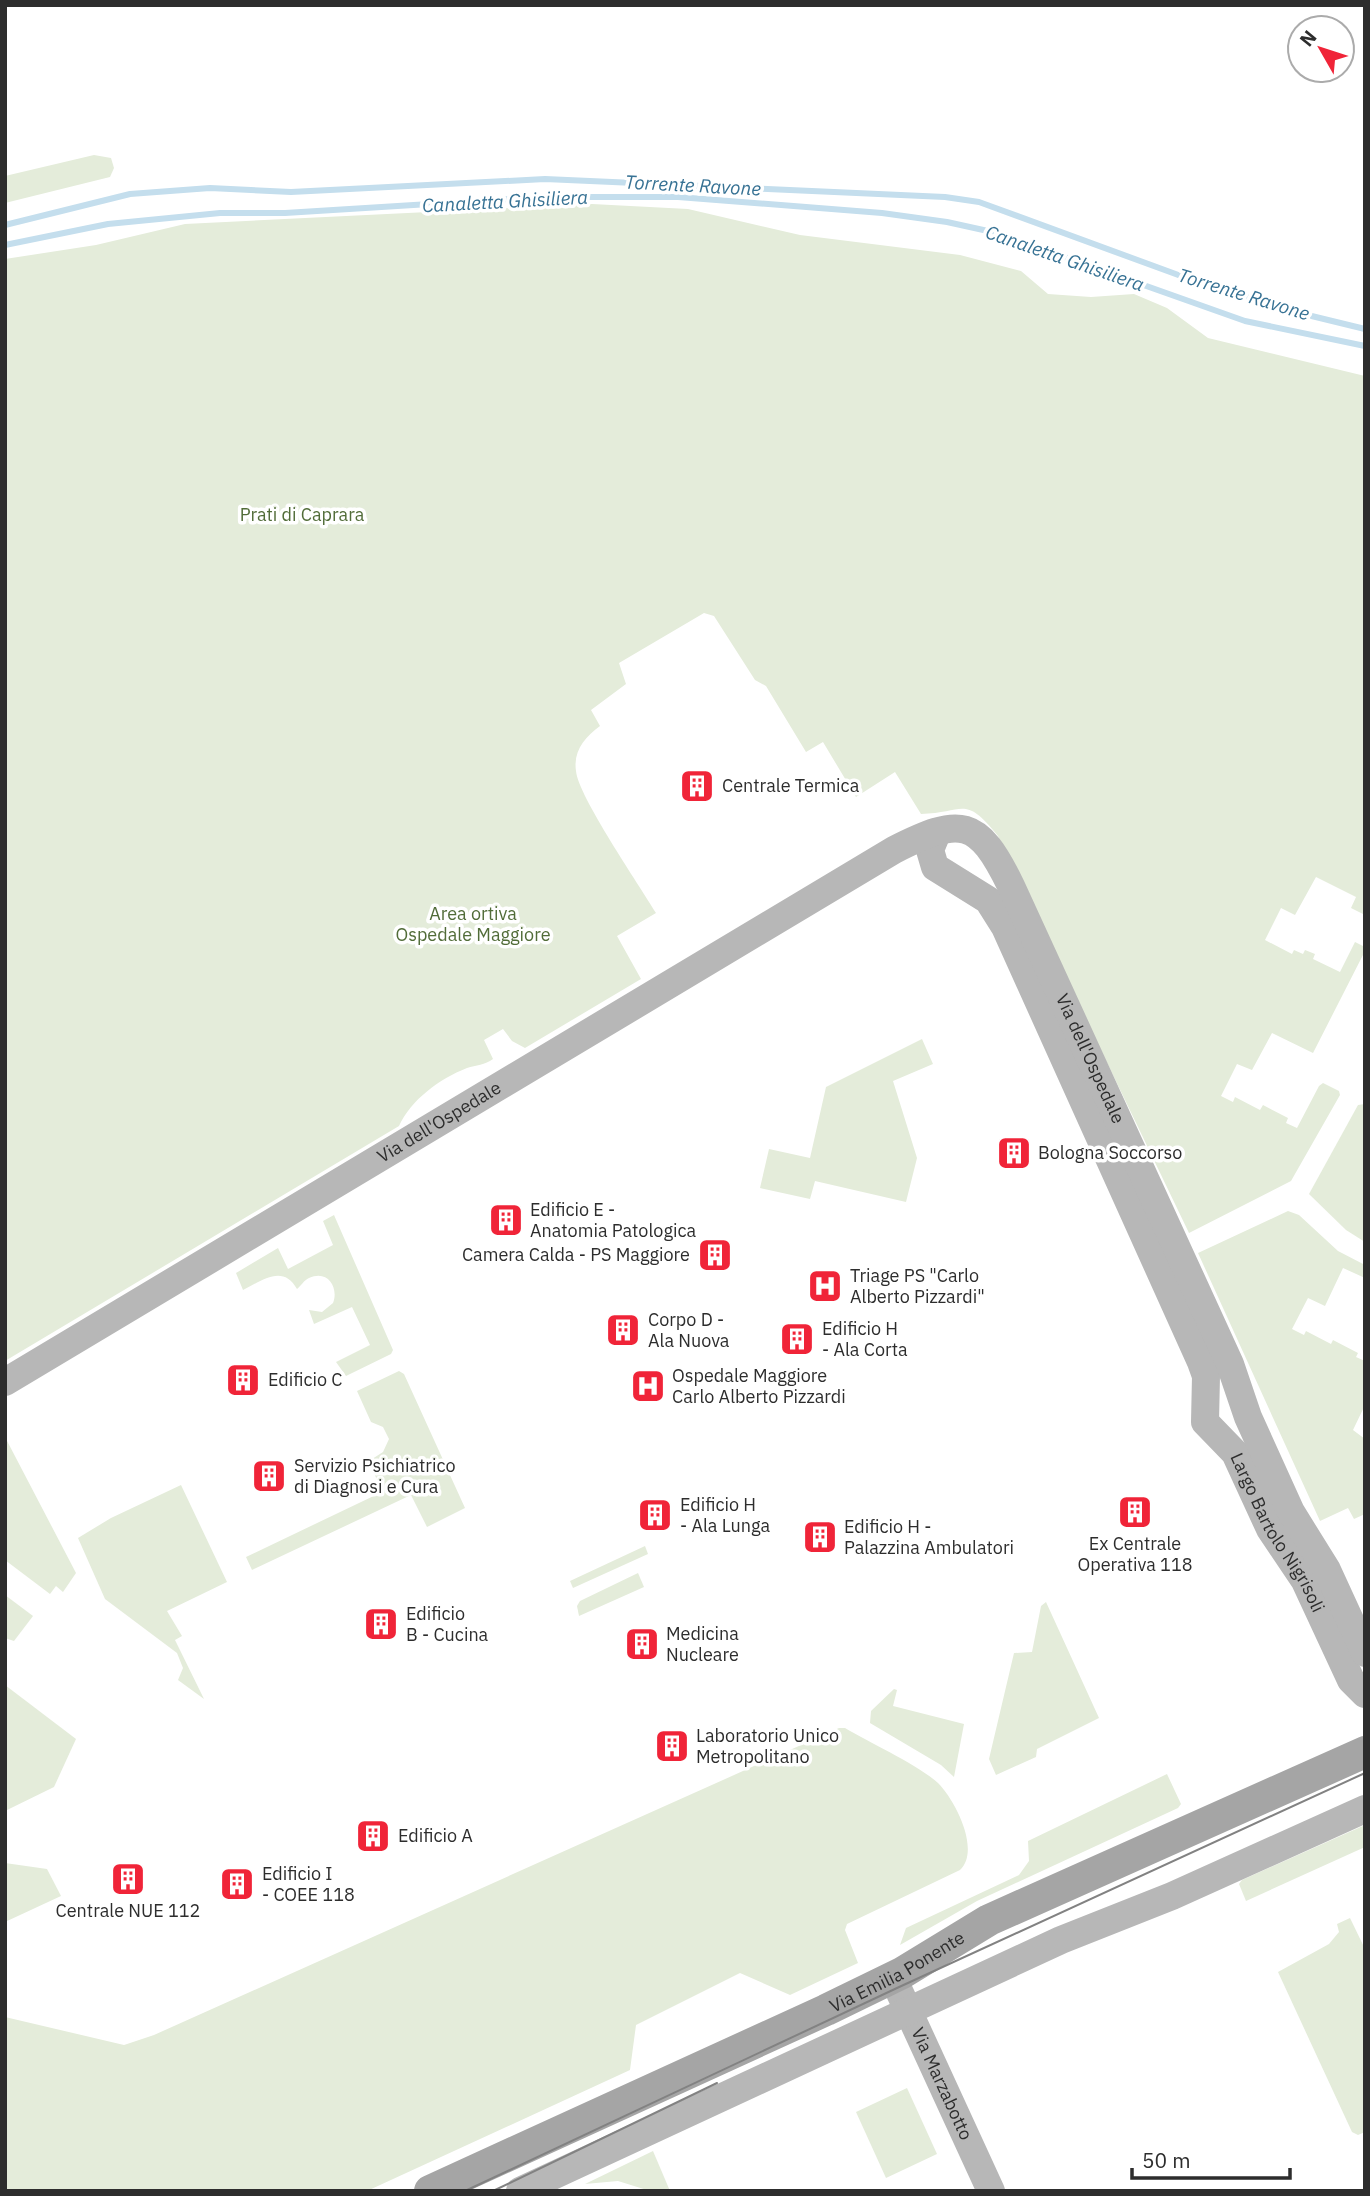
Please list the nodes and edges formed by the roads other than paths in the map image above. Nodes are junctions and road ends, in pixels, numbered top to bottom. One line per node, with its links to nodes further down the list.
1 (937, 833): 2 (street); 3 (street, Via dell'Ospedale); 4 (street, Via dell'Ospedale)
2 (932, 862): 3 (street, Via dell'Ospedale); 4 (street, Via dell'Ospedale)
3 (873, 863): 5 (street, Via dell'Ospedale)
4 (1217, 1366): 6 (street, Largo Bartolo Nigrisoli); 7 (street, Largo Bartolo Nigrisoli)
5 (5, 1382)
6 (1365, 1653)
7 (1365, 1694)
8 (1365, 1752): 10 (main road, Via Emilia Ponente)
9 (1365, 1809): 11 (street, Via Emilia Ponente)
10 (891, 1978): 11 (street, Via Marzabotto); 12 (main road, Via Emilia Ponente)
11 (908, 2009): 13 (street, Via Emilia Ponente); 14 (street, Via Marzabotto)
12 (430, 2191)
13 (520, 2191)
14 (990, 2191)

